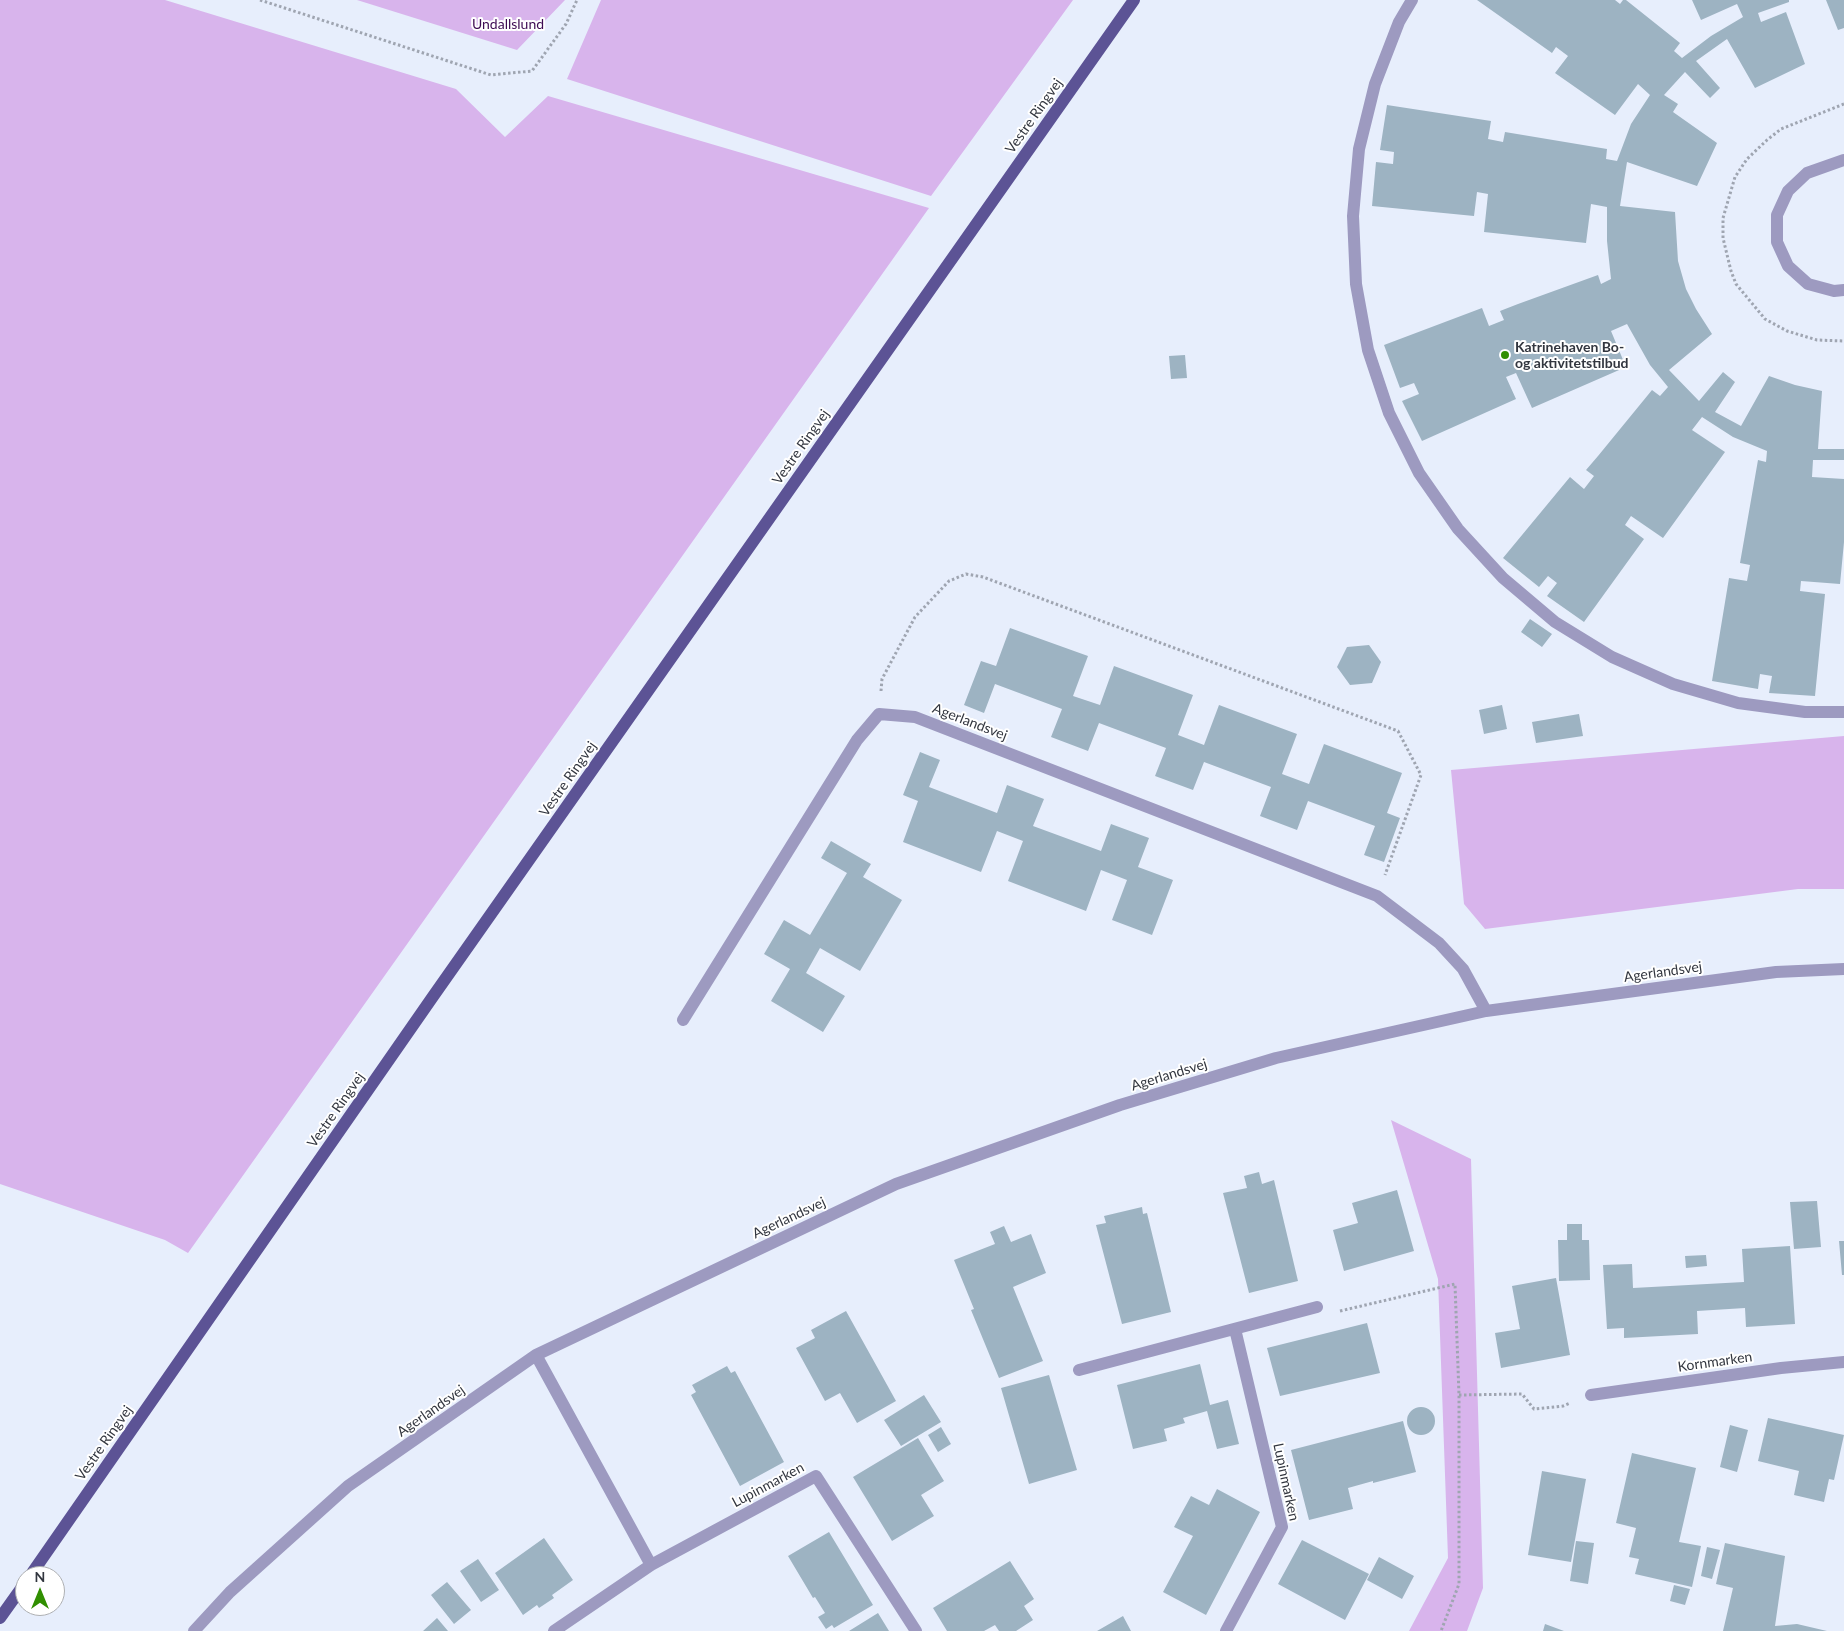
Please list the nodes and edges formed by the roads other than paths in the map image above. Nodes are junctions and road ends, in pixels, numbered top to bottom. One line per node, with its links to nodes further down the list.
1 (1134, 0): 16 (main road, Vestre Ringvej)
2 (1412, 0): 5 (street)
3 (1844, 160): 4 (street)
4 (1844, 290)
5 (1844, 712)
6 (1844, 970): 7 (street, Agerlandsvej)
7 (1486, 1011): 8 (street, Agerlandsvej); 11 (street, Agerlandsvej)
8 (683, 1020)
9 (1317, 1307): 10 (street)
10 (1235, 1329): 13 (street); 22 (street, Lupinmarken)
11 (536, 1356): 15 (street); 19 (street, Agerlandsvej)
12 (1844, 1362): 14 (street, Kornmarken)
13 (1079, 1370)
14 (1591, 1395)
15 (651, 1565): 20 (street, Lupinmarken); 21 (street, Lupinmarken)
16 (37, 1566)
17 (15, 1597): 18 (main road)
18 (0, 1618)
19 (194, 1631)
20 (554, 1631)
21 (916, 1631)
22 (1226, 1631)

